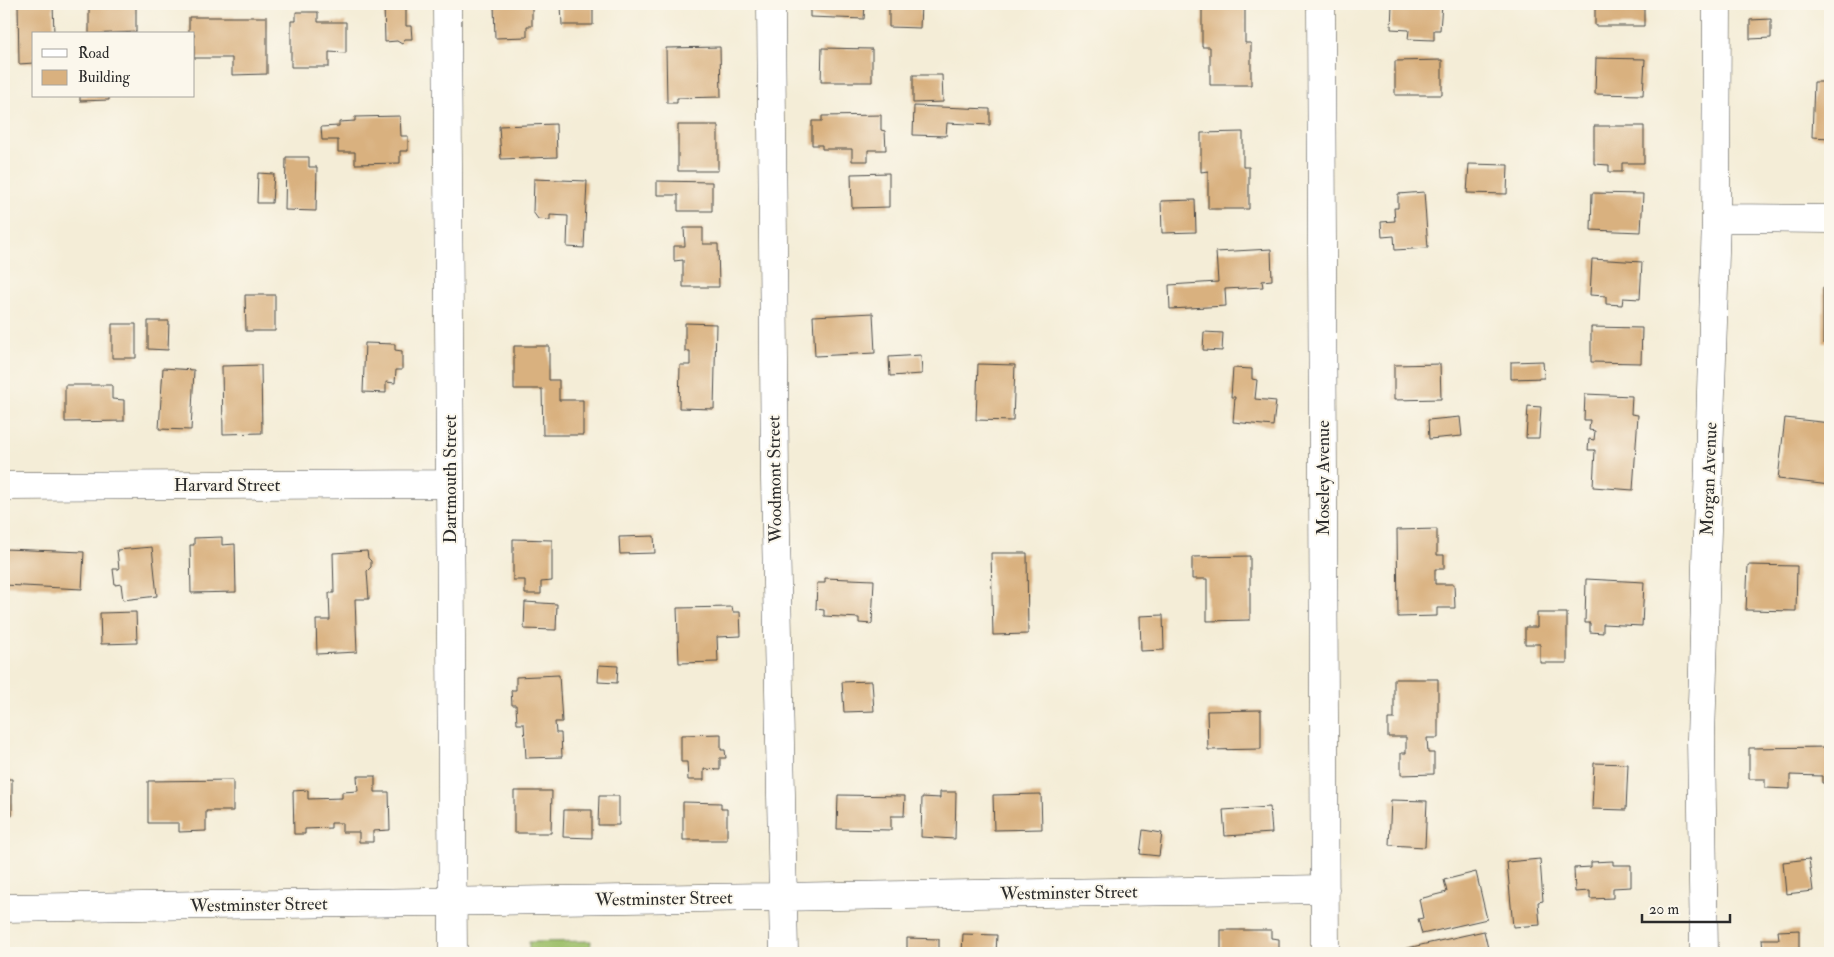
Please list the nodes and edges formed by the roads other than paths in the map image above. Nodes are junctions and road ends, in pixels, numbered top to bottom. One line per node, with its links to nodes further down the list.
1 (447, 4): 7 (street, Dartmouth Street)
2 (771, 4): 10 (street, Woodmont Street)
3 (1321, 4): 9 (street, Moseley Avenue)
4 (1717, 4): 5 (street, Morgan Avenue)
5 (1716, 218): 6 (street); 16 (street, Morgan Avenue)
6 (1830, 219)
7 (450, 484): 8 (street, Harvard Street); 11 (street, Dartmouth Street)
8 (4, 486)
9 (1324, 889): 10 (street, Westminster Street); 15 (street, Moseley Avenue)
10 (783, 897): 11 (street, Westminster Street); 14 (street, Woodmont Street)
11 (453, 902): 12 (street, Westminster Street); 13 (street, Dartmouth Street)
12 (4, 908)
13 (453, 953)
14 (784, 953)
15 (1325, 953)
16 (1704, 953)

